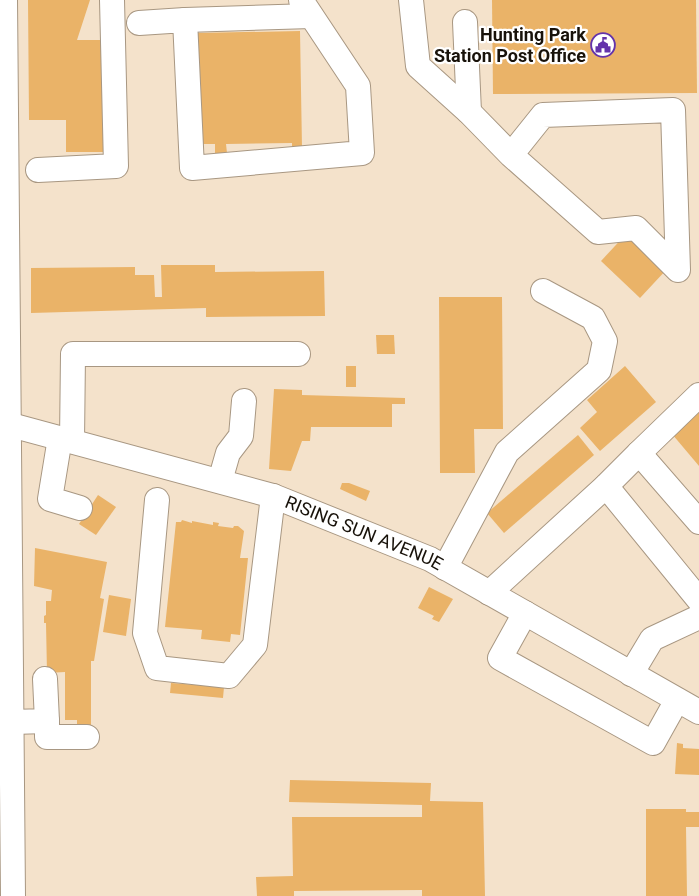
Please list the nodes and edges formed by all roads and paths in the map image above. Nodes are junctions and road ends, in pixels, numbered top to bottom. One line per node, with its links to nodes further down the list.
1 (5, 0): 9 (street)
2 (112, 0): 11 (street)
3 (411, 0): 8 (street)
4 (306, 8): 5 (street); 5 (street)
5 (185, 20): 7 (street)
6 (465, 22): 8 (street)
7 (139, 23)
8 (469, 112): 10 (street)
9 (3, 140): 12 (street)
10 (511, 155): 10 (street)
11 (38, 170)
12 (3, 175): 17 (street)
13 (543, 291): 26 (street)
14 (298, 354): 18 (street)
15 (699, 395): 19 (street)
16 (244, 401): 20 (street)
17 (4, 423): 18 (street, RISING SUN AVENUE); 33 (street)
18 (66, 440): 20 (street, RISING SUN AVENUE); 24 (street)
19 (639, 453): 21 (street); 25 (street)
20 (220, 481): 22 (street, RISING SUN AVENUE)
21 (606, 486): 27 (street); 28 (street)
22 (274, 496): 23 (street); 26 (street, RISING SUN AVENUE)
23 (156, 500)
24 (80, 508)
25 (699, 522)
26 (445, 568): 27 (street, RISING SUN AVENUE)
27 (489, 593): 29 (street, RISING SUN AVENUE)
28 (699, 600)
29 (525, 613): 31 (street, RISING SUN AVENUE); 34 (street)
30 (699, 617): 31 (street)
31 (631, 674): 34 (street, RISING SUN AVENUE)
32 (44, 679): 36 (street)
33 (6, 684): 37 (street)
34 (677, 700): 35 (street, RISING SUN AVENUE)
35 (699, 712)
36 (47, 721): 37 (street); 38 (street)
37 (12, 722): 39 (street)
38 (87, 737)
39 (13, 896)

